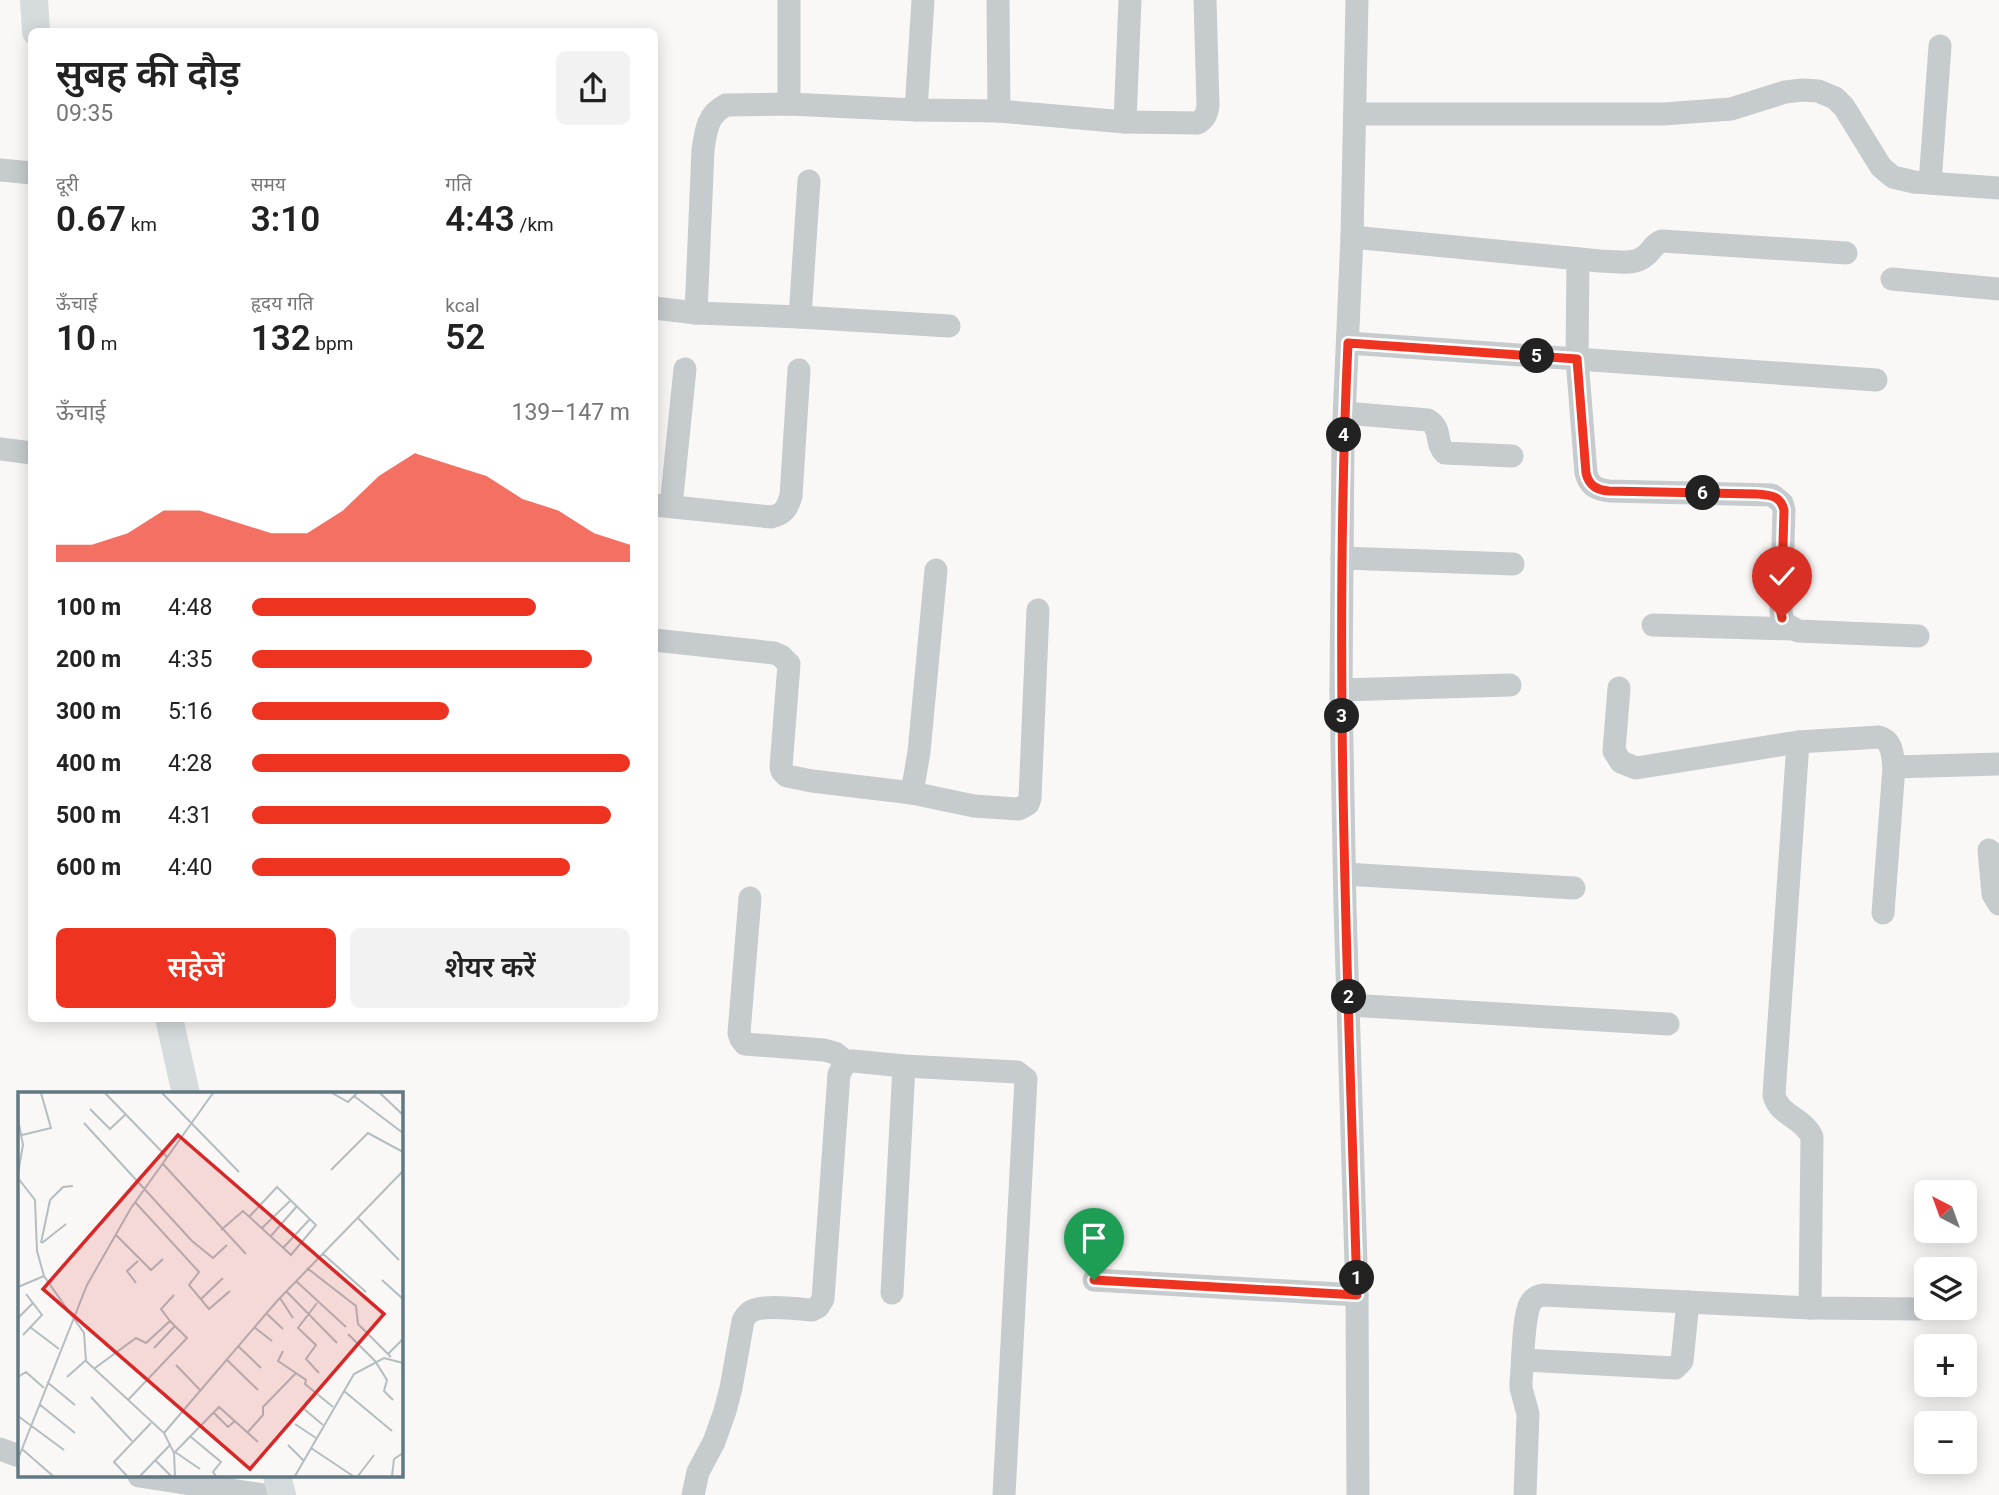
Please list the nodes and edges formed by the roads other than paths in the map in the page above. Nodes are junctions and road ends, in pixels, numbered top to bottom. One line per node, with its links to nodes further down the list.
1 (34, 0): 8 (main road)
2 (789, 0): 10 (street)
3 (923, 0): 11 (street)
4 (998, 0): 12 (street)
5 (1130, 0): 14 (street)
6 (1205, 0): 14 (street)
7 (1357, 0): 13 (street)
8 (36, 28)
9 (1940, 46): 18 (street)
10 (789, 104): 11 (street); 26 (street)
11 (916, 110): 12 (street)
12 (999, 111): 14 (street)
13 (1355, 114): 18 (street); 20 (street)
14 (1125, 122)
15 (0, 170): 16 (street)
16 (28, 173)
17 (808, 181): 27 (street)
18 (1930, 183): 19 (street)
19 (1999, 188)
20 (1352, 237): 22 (street); 29 (street)
21 (1846, 253): 22 (street)
22 (1578, 259): 30 (street)
23 (1892, 279): 24 (street)
24 (1999, 289)
25 (658, 308): 26 (street)
26 (696, 313): 27 (street)
27 (800, 317): 28 (street)
28 (948, 326)
29 (1348, 343): 30 (street); 34 (street)
30 (1577, 359): 33 (street); 44 (street)
31 (685, 369): 38 (street)
32 (799, 370): 38 (street)
33 (1876, 380)
34 (1345, 413): 37 (street); 39 (street)
35 (0, 449): 36 (street)
36 (28, 452)
37 (1513, 456)
38 (663, 506)
39 (1342, 558): 40 (street); 49 (street)
40 (1513, 564)
41 (936, 569): 53 (street)
42 (1038, 610): 53 (street)
43 (1653, 625): 44 (street)
44 (1793, 629): 45 (street)
45 (1918, 636)
46 (658, 640): 53 (street)
47 (1510, 685): 49 (street)
48 (1619, 688): 50 (street)
49 (1341, 690): 55 (street)
50 (1798, 742): 52 (street); 70 (street)
51 (1999, 764): 52 (street)
52 (1894, 766): 59 (street)
53 (912, 793)
54 (1989, 850): 58 (street)
55 (1345, 874): 56 (street); 60 (street)
56 (1574, 888)
57 (750, 898): 63 (street)
58 (1999, 904)
59 (1883, 914)
60 (1349, 1005): 62 (street); 68 (street)
61 (170, 1022): 65 (main road)
62 (1668, 1024)
63 (846, 1062): 64 (street); 79 (street)
64 (904, 1066): 67 (street); 80 (street)
65 (186, 1092)
66 (1094, 1280): 68 (street)
67 (892, 1293)
68 (1357, 1295): 81 (street)
69 (1688, 1302): 70 (street); 72 (street); 72 (street)
70 (1811, 1308): 71 (street)
71 (1914, 1309)
72 (1523, 1360): 82 (street)
73 (0, 1449): 74 (street)
74 (18, 1456)
75 (152, 1478): 77 (street)
76 (278, 1478): 78 (main road)
77 (264, 1495)
78 (282, 1495)
79 (693, 1495)
80 (1004, 1495)
81 (1358, 1495)
82 (1525, 1495)

